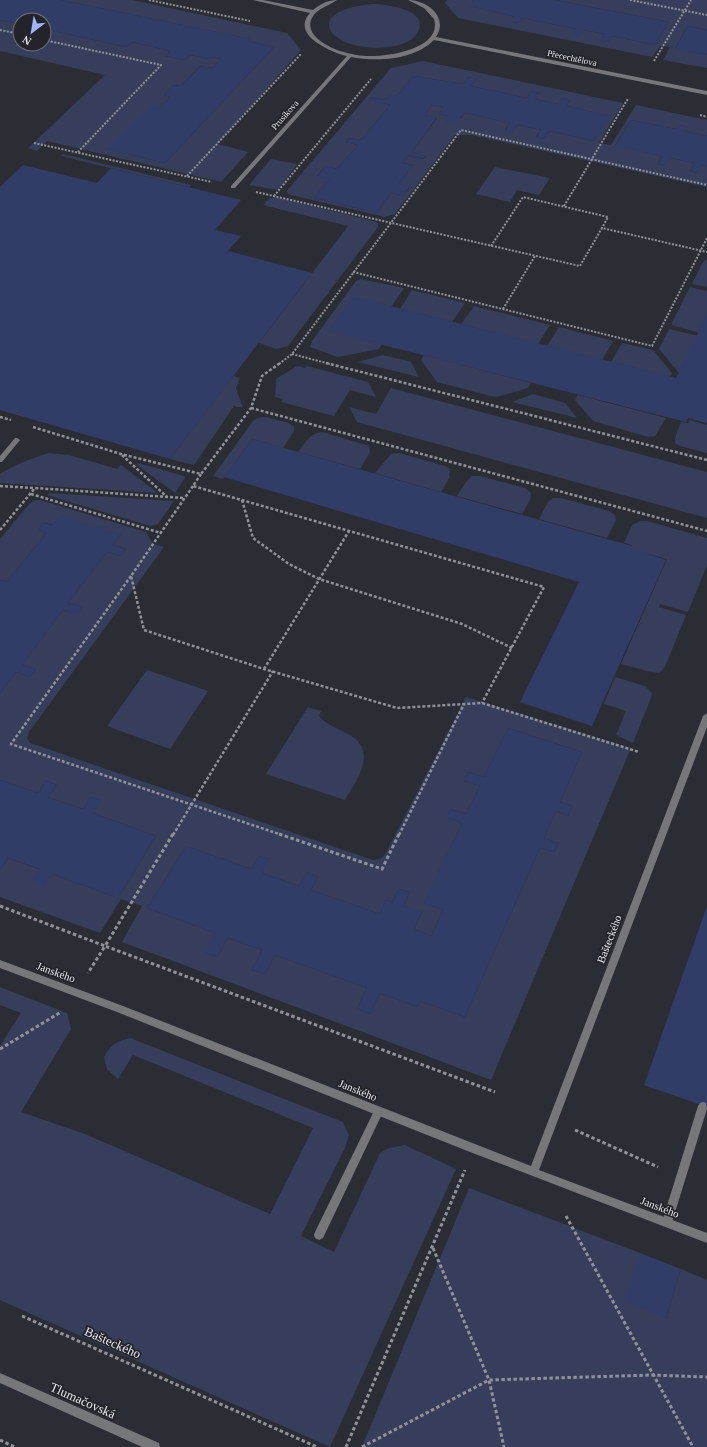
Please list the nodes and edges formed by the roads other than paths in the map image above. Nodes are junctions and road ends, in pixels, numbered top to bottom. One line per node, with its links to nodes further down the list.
1 (256, 0): 4 (street)
2 (334, 0): 4 (street)
3 (411, 0): 5 (street)
4 (313, 12): 6 (street)
5 (434, 38): 6 (street); 7 (street, Přecechtělova)
6 (350, 55): 8 (street, Prusíkova)
7 (707, 93)
8 (233, 187)
9 (17, 440): 10 (street)
10 (0, 460)
11 (707, 716): 15 (street, Bašteckého)
12 (0, 964): 14 (street, Janského)
13 (703, 1106): 16 (street)
14 (378, 1112): 15 (street, Janského); 17 (street)
15 (534, 1172): 16 (street, Janského)
16 (667, 1222): 18 (street, Janského)
17 (319, 1235)
18 (707, 1238)
19 (0, 1378): 20 (street, Tlumačovská)
20 (155, 1447)

